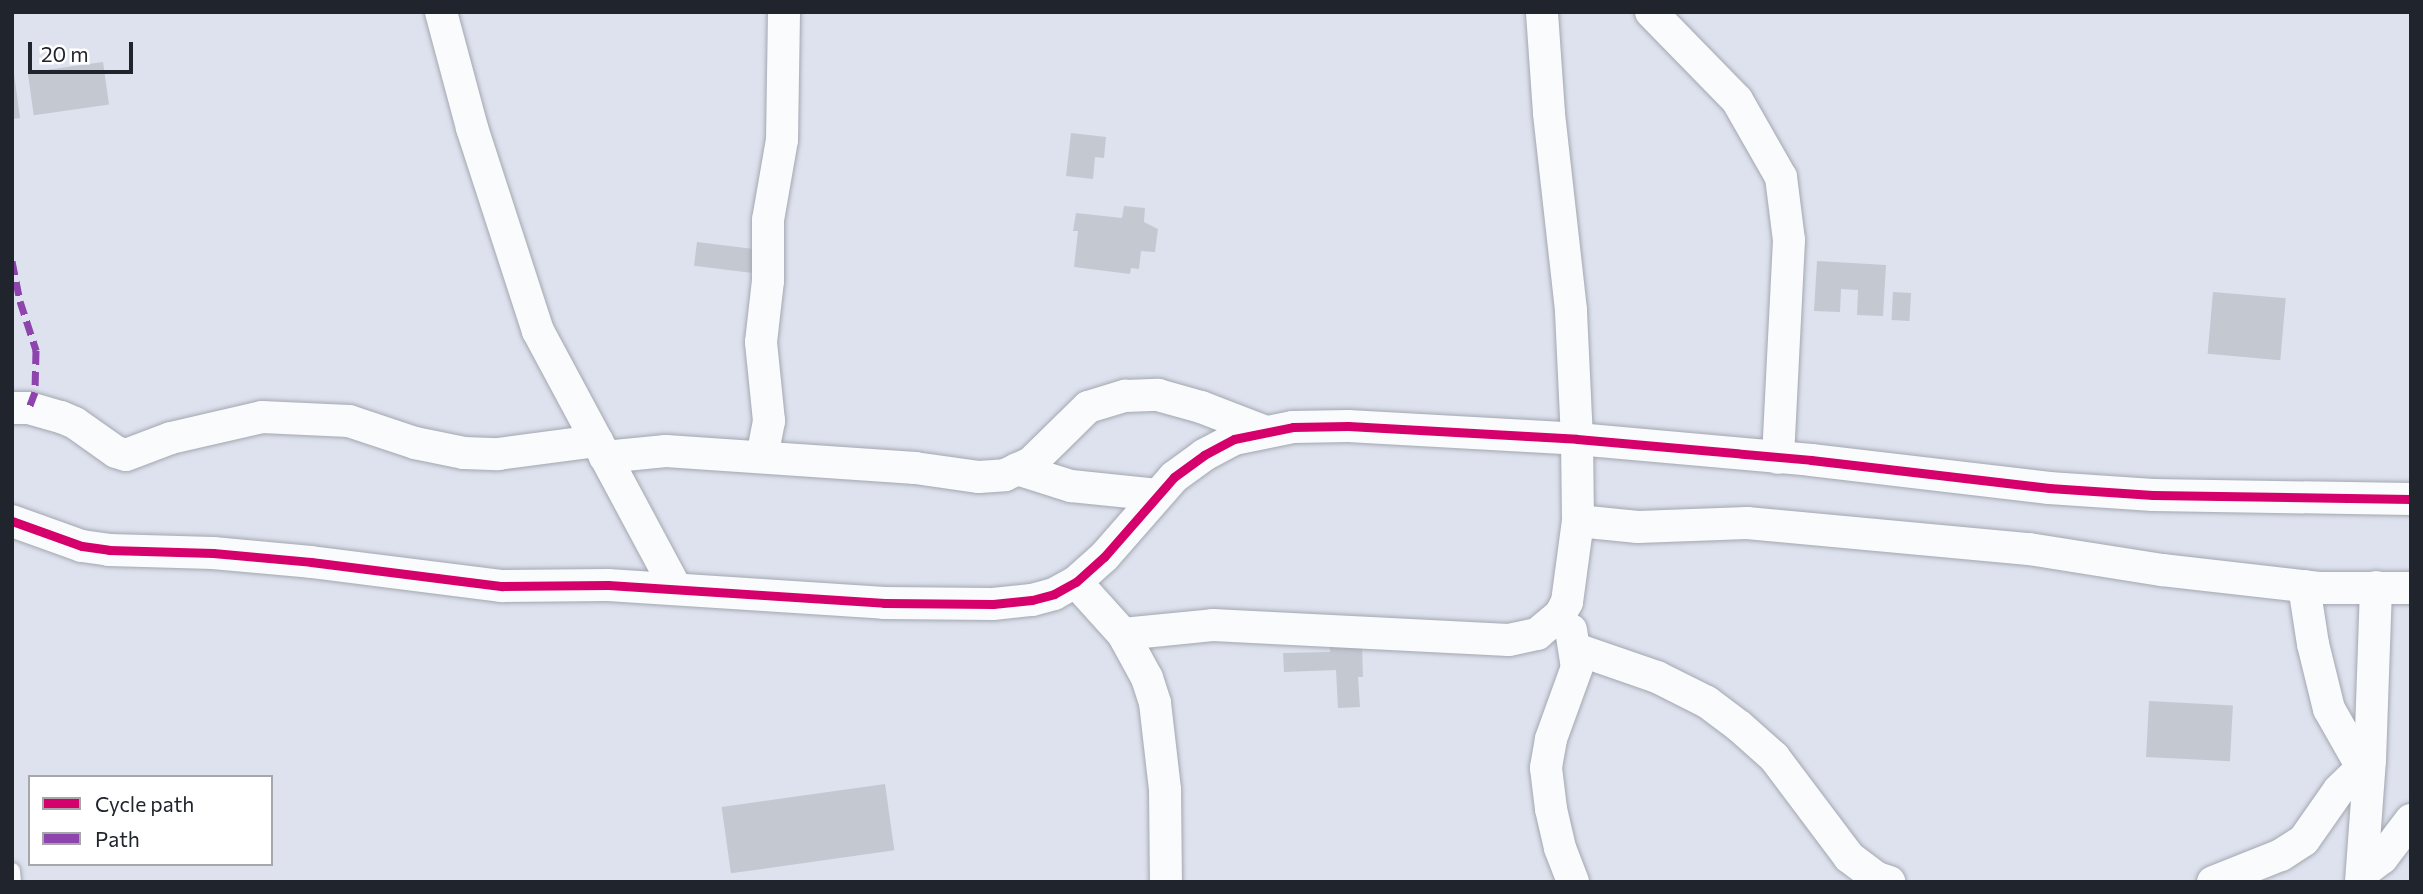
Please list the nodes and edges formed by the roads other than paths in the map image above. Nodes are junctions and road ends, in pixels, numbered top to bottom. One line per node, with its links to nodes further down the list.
1 (441, 12): 8 (street)
2 (784, 12): 9 (street)
3 (1542, 12): 7 (street)
4 (1651, 12): 10 (street)
5 (12, 408): 8 (street)
6 (1266, 432): 7 (street); 11 (street); 12 (street)
7 (1577, 439): 10 (street); 15 (street)
8 (601, 449): 9 (street); 19 (street)
9 (762, 457): 11 (street)
10 (1778, 458): 13 (street)
11 (1017, 469): 12 (street)
12 (1158, 495): 16 (street)
13 (2411, 499)
14 (12, 521): 19 (street)
15 (1578, 521): 17 (street); 21 (street)
16 (1076, 582): 19 (street); 22 (street)
17 (2304, 586): 18 (street); 24 (street)
18 (2376, 587): 20 (street); 24 (street)
19 (676, 588)
20 (2411, 588)
21 (1560, 615): 22 (street); 23 (street)
22 (1123, 634): 29 (street)
23 (1576, 649): 30 (street); 31 (street)
24 (2366, 763): 27 (street); 32 (street)
25 (2411, 820): 27 (street)
26 (12, 871): 28 (lane)
27 (2361, 879)
28 (13, 882)
29 (1166, 882)
30 (1573, 882)
31 (1889, 882)
32 (2213, 882)

